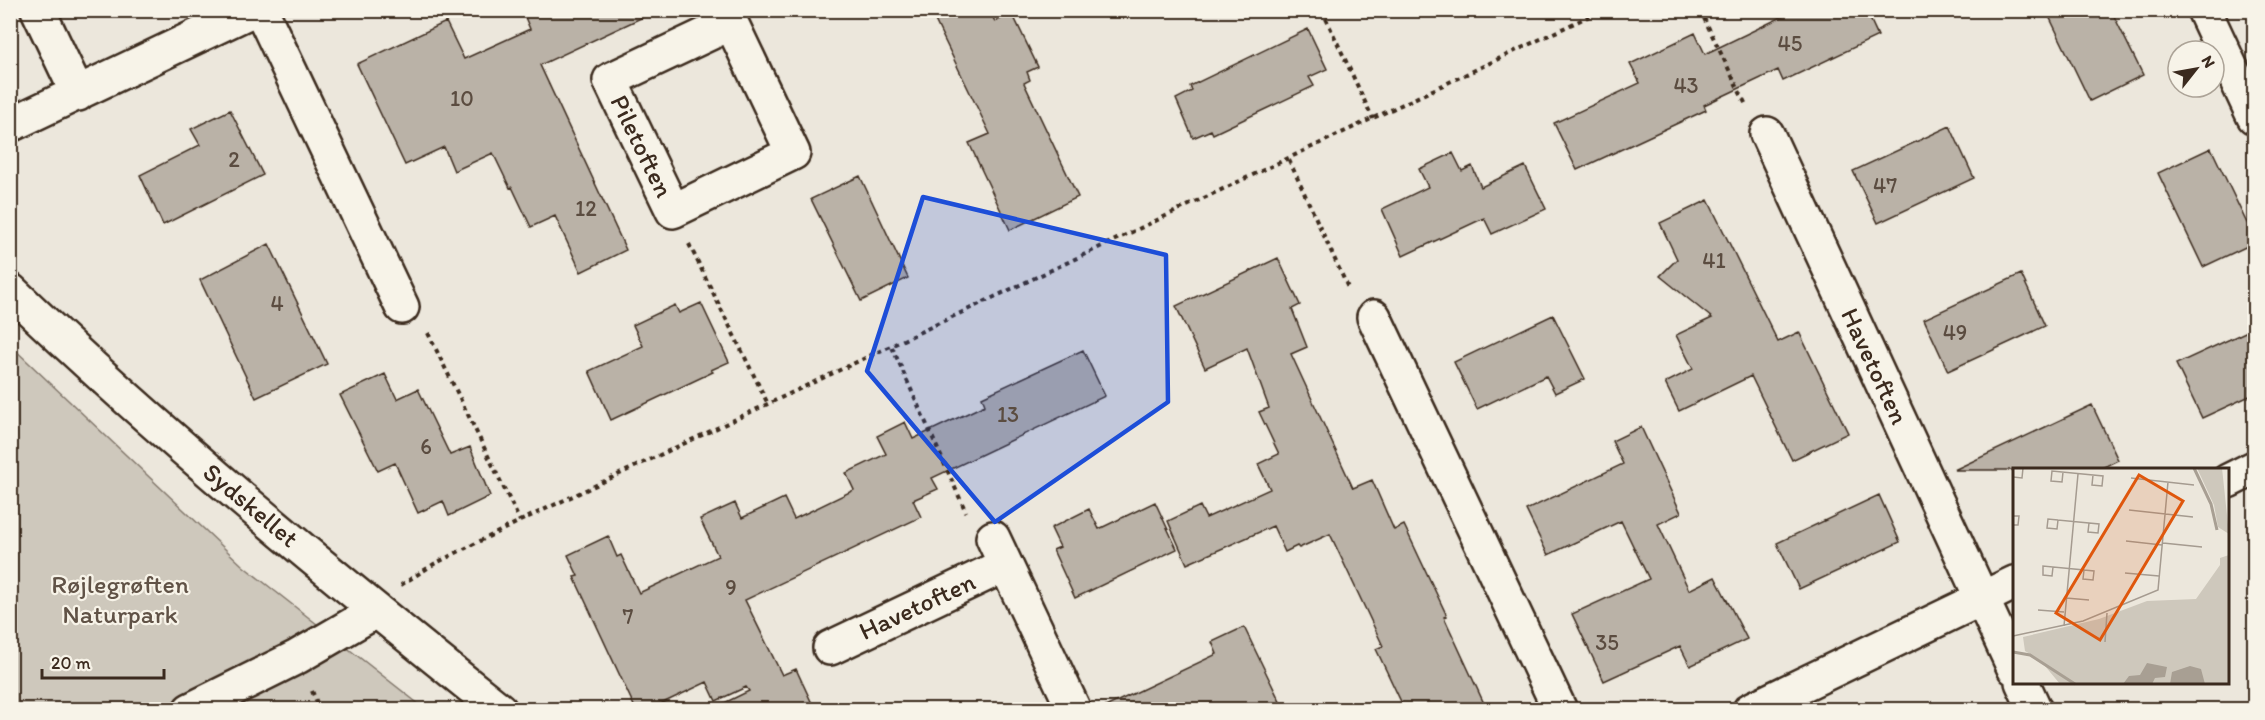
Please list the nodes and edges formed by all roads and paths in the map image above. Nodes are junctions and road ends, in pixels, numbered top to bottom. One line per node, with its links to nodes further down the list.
1 (38, 10): 9 (street)
2 (252, 10): 9 (street)
3 (261, 10): 17 (street)
4 (1322, 10): 11 (path)
5 (1602, 10): 11 (path)
6 (1700, 10): 13 (path)
7 (2204, 10): 10 (street)
8 (728, 17): 15 (street, Piletoften); 15 (street, Piletoften)
9 (78, 94): 12 (street)
10 (2254, 117)
11 (1373, 119): 14 (path)
12 (10, 125)
13 (1767, 134): 26 (street, Havetoften)
14 (1289, 160): 18 (path); 19 (path)
15 (673, 211): 20 (path)
16 (10, 290): 27 (street, Sydskellet)
17 (402, 307): 23 (path)
18 (1374, 317): 34 (street)
19 (892, 347): 20 (path); 24 (path)
20 (768, 404): 23 (path)
21 (2254, 468): 22 (street)
22 (2229, 480)
23 (520, 521): 27 (path)
24 (999, 552): 28 (street, Havetoften); 33 (street, Havetoften)
25 (2013, 583): 26 (street)
26 (1981, 598): 29 (street, Havetoften); 35 (street)
27 (376, 611): 31 (street); 32 (street, Sydskellet)
28 (830, 648)
29 (2013, 666)
30 (2023, 684): 36 (street)
31 (189, 710)
32 (500, 710)
33 (1074, 710)
34 (1560, 710)
35 (1750, 710)
36 (2035, 710)

